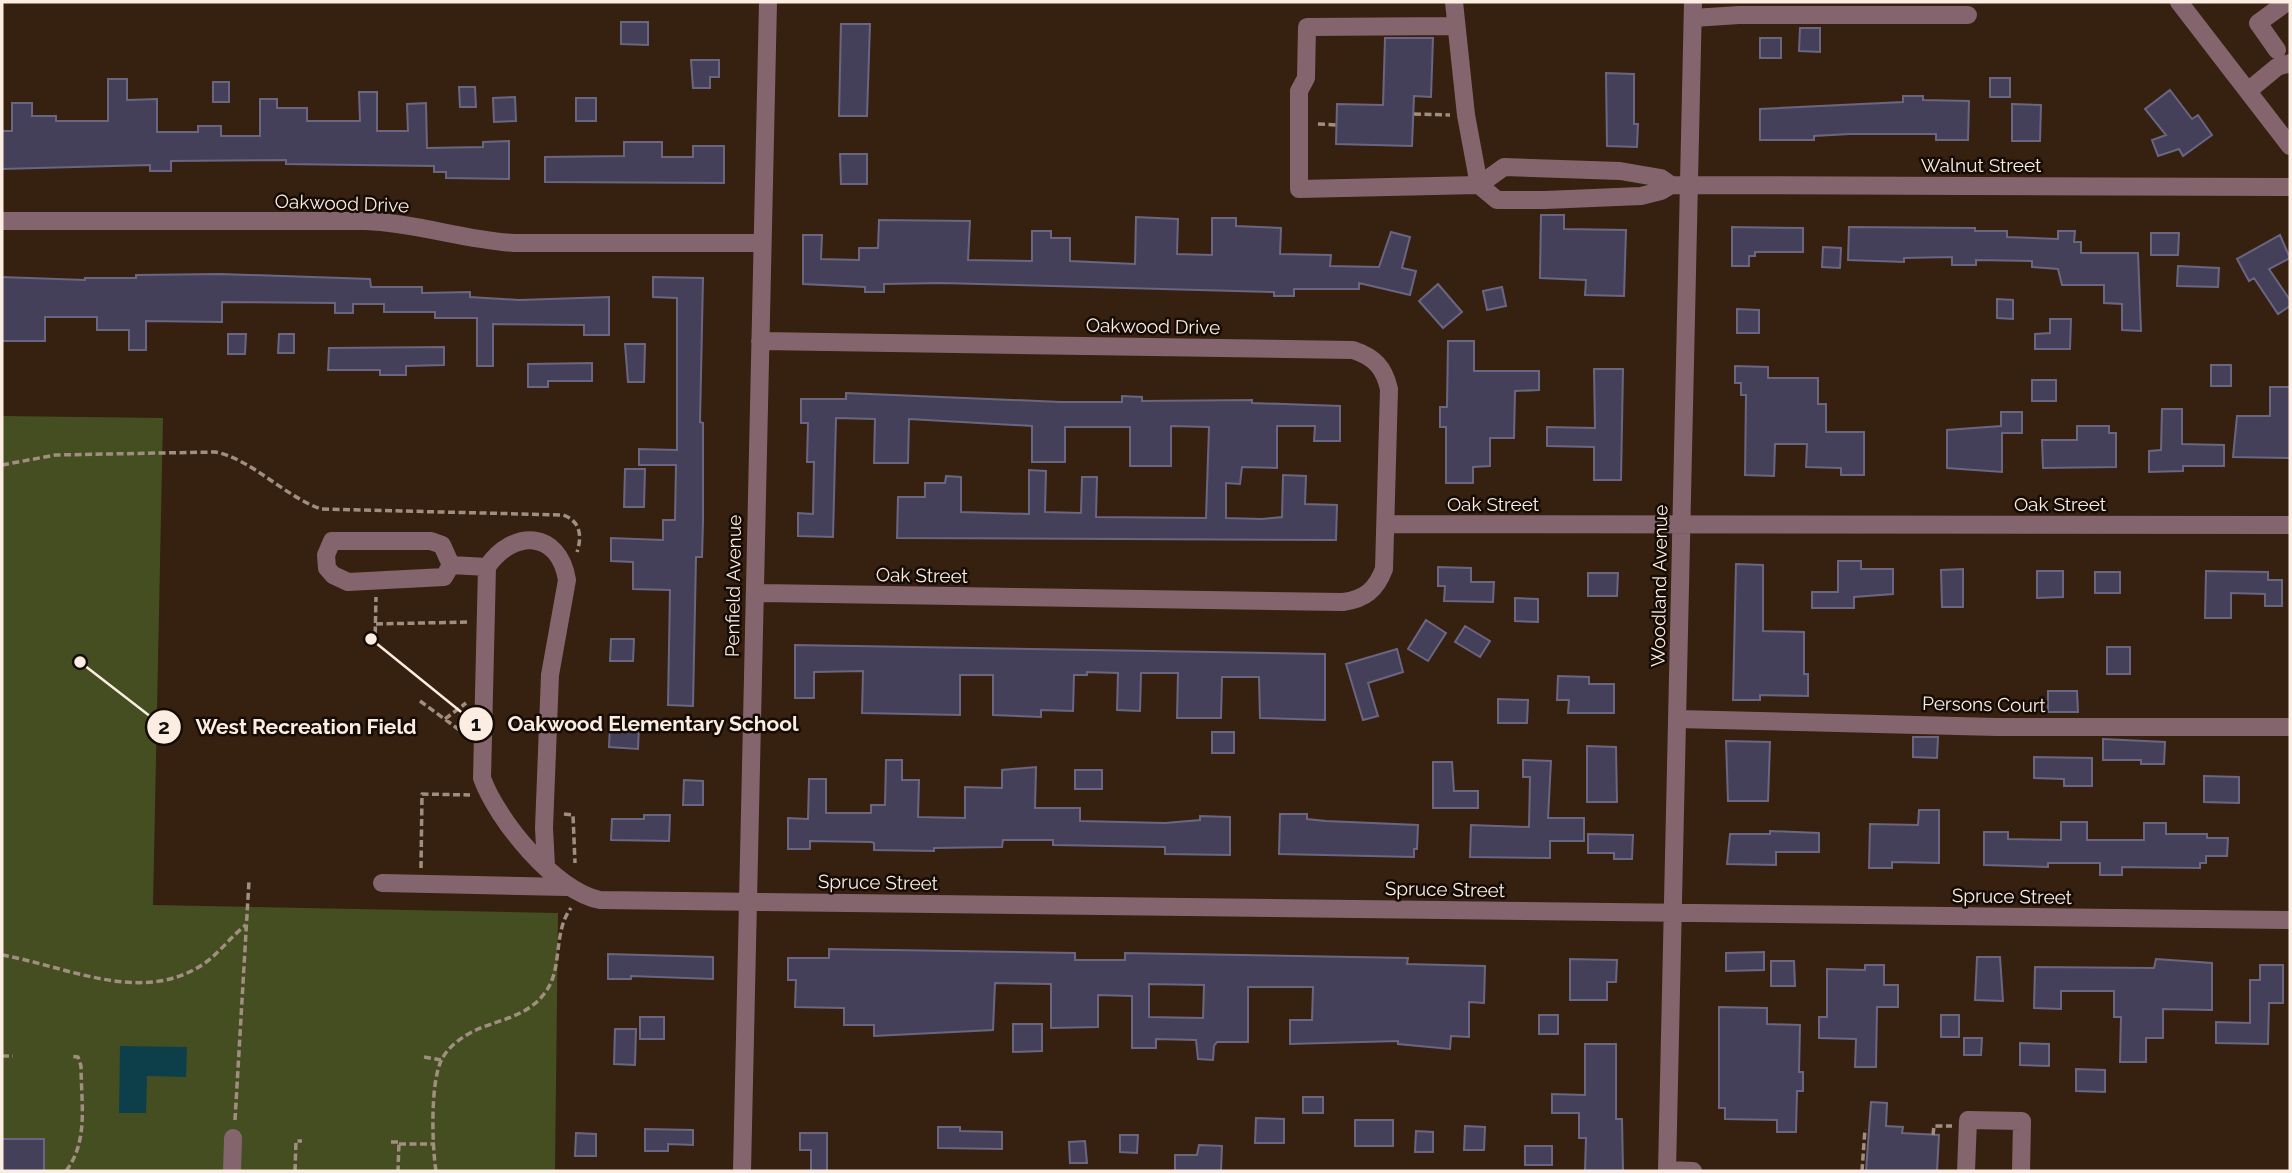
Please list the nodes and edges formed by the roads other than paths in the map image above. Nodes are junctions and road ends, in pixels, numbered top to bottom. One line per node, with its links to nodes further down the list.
1 (768, 2): 15 (street, Penfield Avenue)
2 (1454, 2): 7 (street)
3 (2179, 2): 9 (street)
4 (2287, 2): 8 (street)
5 (1693, 10): 6 (street); 12 (street, Woodland Avenue)
6 (1968, 15)
7 (1455, 26): 11 (street); 11 (street)
8 (2284, 55): 9 (street)
9 (2248, 91): 10 (street)
10 (2290, 146)
11 (1479, 185): 12 (street, Walnut Street); 12 (street, Walnut Street)
12 (1680, 185): 13 (street, Walnut Street); 18 (street, Woodland Avenue)
13 (2290, 187)
14 (2, 222): 15 (street, Oakwood Drive)
15 (762, 243): 16 (street, Penfield Avenue)
16 (760, 341): 17 (street, Oakwood Drive); 22 (street, Penfield Avenue)
17 (1386, 524): 18 (street, Oak Street); 22 (street, Oak Street)
18 (1682, 525): 19 (street, Oak Street); 23 (street, Woodland Avenue)
19 (2290, 525)
20 (451, 565): 20 (street); 21 (street)
21 (487, 567): 25 (street); 25 (street)
22 (755, 593): 28 (street, Penfield Avenue)
23 (1678, 719): 24 (street, Persons Court); 29 (street, Woodland Avenue)
24 (2290, 727)
25 (546, 866): 27 (street)
26 (382, 883): 27 (street)
27 (566, 887): 28 (street, Spruce Street)
28 (746, 902): 29 (street, Spruce Street); 34 (street, Penfield Avenue)
29 (1673, 913): 30 (street, Spruce Street); 32 (street, Woodland Avenue)
30 (2290, 920)
31 (233, 1138): 33 (street)
32 (1667, 1170): 35 (street)
33 (232, 1171)
34 (742, 1171)
35 (1693, 1171)
36 (1966, 1171): 37 (street)
37 (2021, 1171)

